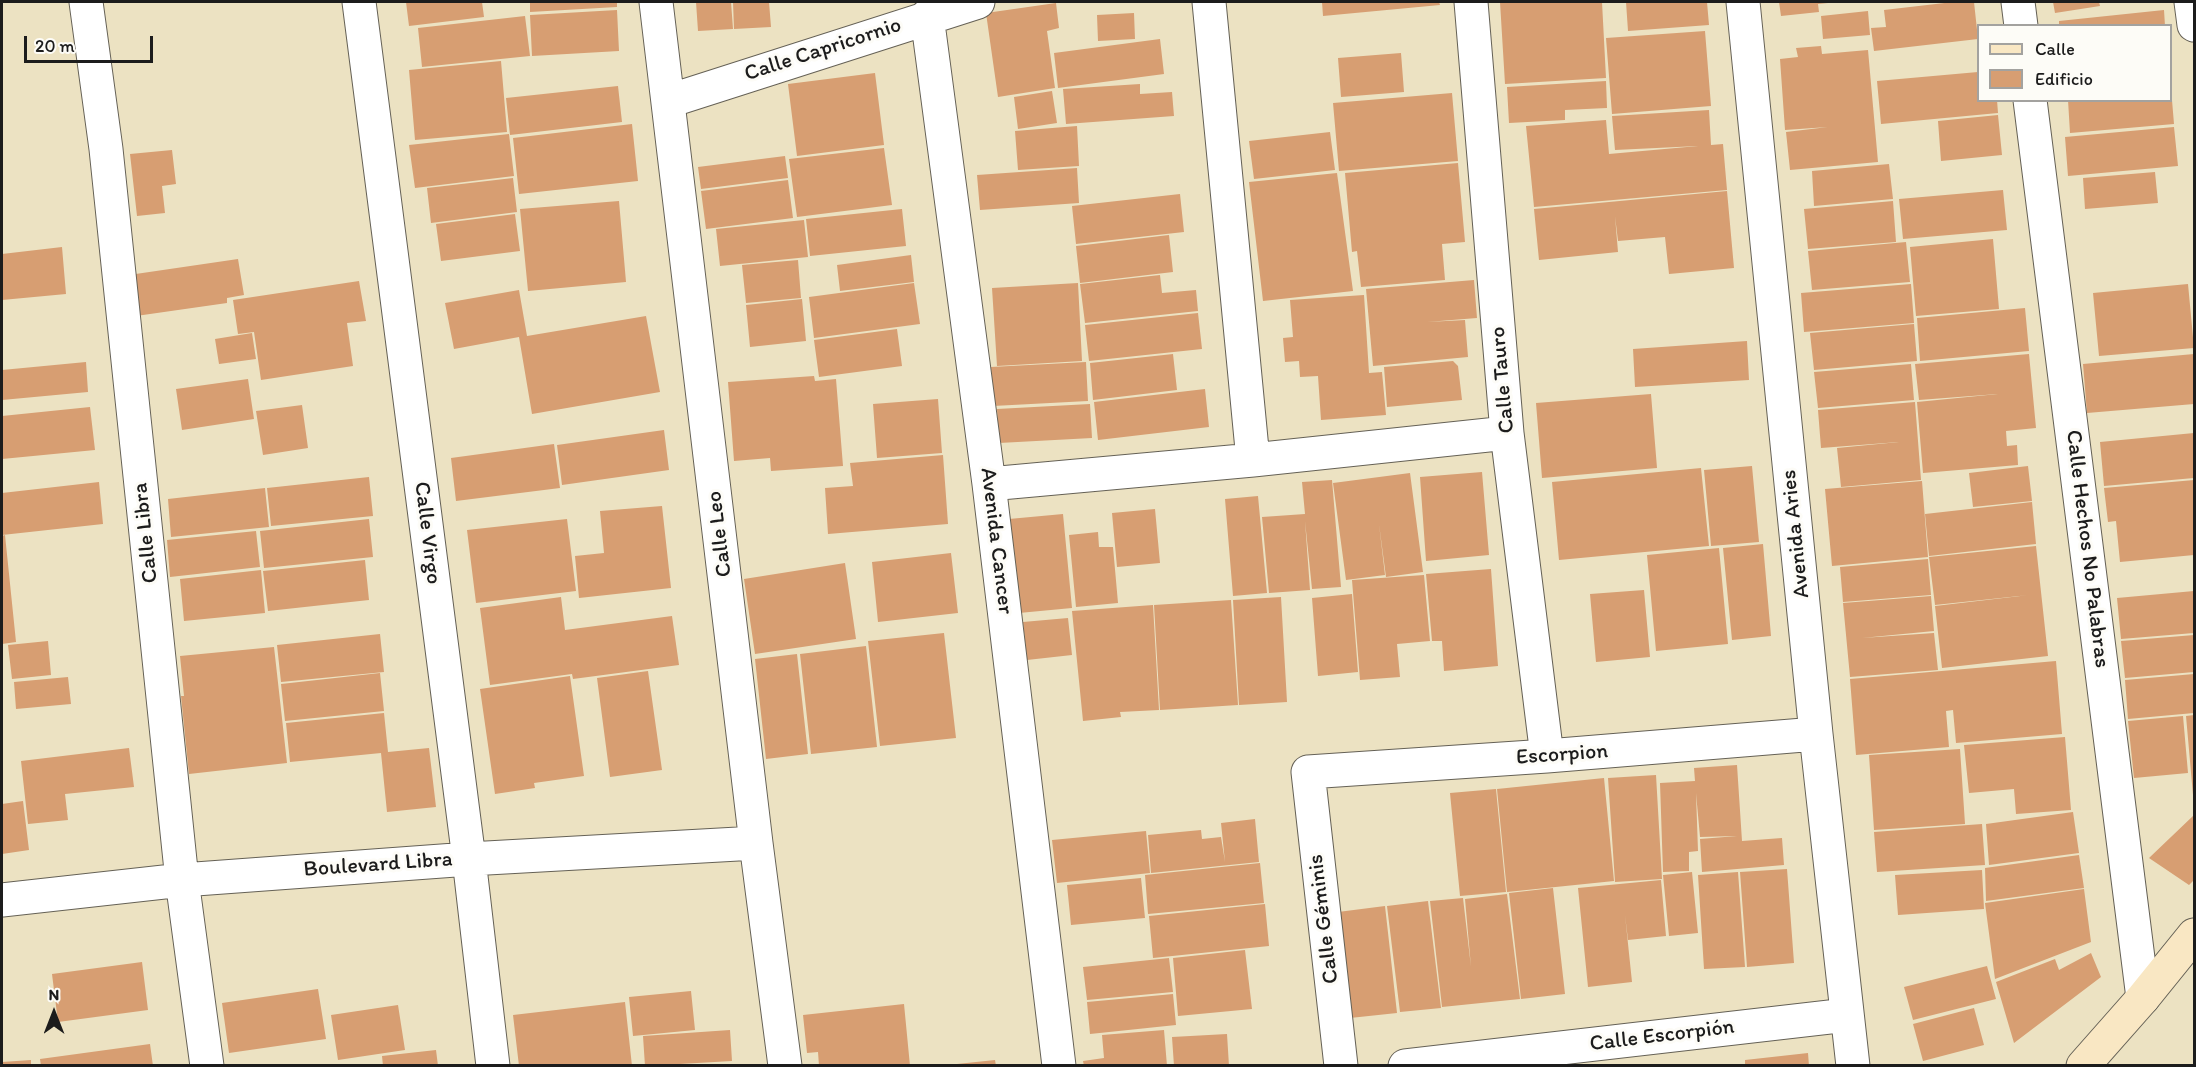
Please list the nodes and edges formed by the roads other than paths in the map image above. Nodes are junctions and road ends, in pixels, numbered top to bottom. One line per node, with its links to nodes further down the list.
1 (86, 2): 23 (street, Calle Libra)
2 (359, 2): 22 (street, Calle Virgo)
3 (656, 2): 13 (street, Calle Leo)
4 (978, 2): 10 (street, Calle Capricornio)
5 (1209, 2): 16 (street)
6 (1471, 2): 15 (street, Calle Tauro)
7 (1743, 2): 18 (street, Avenida Aries)
8 (2018, 2): 11 (street)
9 (2191, 2): 12 (street)
10 (927, 16): 13 (street, Calle Capricornio); 17 (street, Avenida Cancer)
11 (2021, 24)
12 (2194, 25)
13 (669, 101): 21 (street, Calle Leo)
14 (2030, 102): 26 (street, Calle Hechos No Palabras)
15 (1507, 432): 16 (street); 19 (street, Calle Tauro)
16 (1253, 460): 17 (street)
17 (989, 484): 31 (street, Avenida Cancer)
18 (1816, 734): 19 (street, Escorpion); 27 (street, Avenida Aries)
19 (1548, 756): 20 (street, Escorpion)
20 (1308, 772): 32 (street, Calle Géminis)
21 (756, 843): 22 (street, Boulevard Libra); 30 (street, Calle Leo)
22 (469, 859): 23 (street, Boulevard Libra); 29 (street, Calle Virgo)
23 (182, 880): 24 (street, Boulevard Libra); 28 (street, Calle Libra)
24 (2, 900)
25 (2194, 935): 26 (street)
26 (2143, 998): 35 (street)
27 (1847, 1015): 33 (street, Calle Escorpión); 34 (street, Avenida Aries)
28 (207, 1065)
29 (493, 1065)
30 (785, 1065)
31 (1059, 1065)
32 (1341, 1065)
33 (1405, 1065)
34 (1852, 1065)
35 (2083, 1065)

